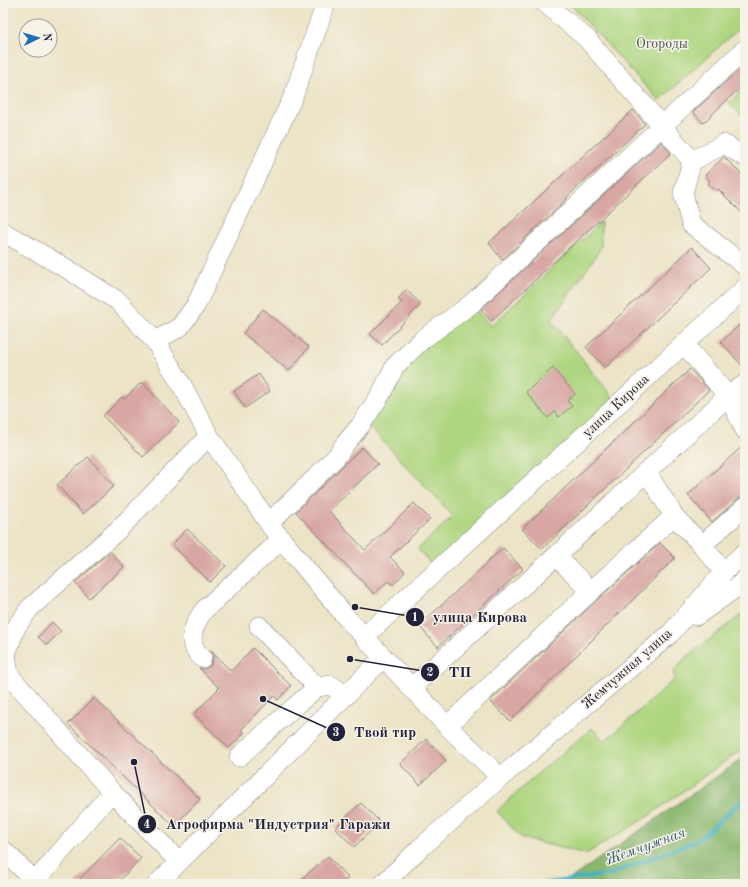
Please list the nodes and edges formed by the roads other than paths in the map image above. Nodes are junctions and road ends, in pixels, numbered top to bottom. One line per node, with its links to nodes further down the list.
1 (326, 3): 10 (street)
2 (545, 3): 4 (street)
3 (745, 49): 4 (street)
4 (662, 126): 6 (street); 19 (street)
5 (745, 157): 6 (street)
6 (692, 160): 8 (street)
7 (3, 232): 10 (street)
8 (745, 266)
9 (745, 288): 11 (street, улица Кирова)
10 (155, 341): 15 (street)
11 (684, 344): 13 (street); 29 (street, улица Кирова)
12 (745, 384): 13 (street)
13 (728, 396): 14 (street); 16 (street)
14 (745, 430)
15 (209, 436): 19 (street); 40 (street)
16 (646, 471): 18 (street); 23 (street)
17 (745, 507): 21 (street)
18 (674, 516): 21 (street); 26 (street)
19 (269, 523): 20 (street)
20 (282, 540): 29 (street); 30 (street)
21 (702, 545): 24 (street)
22 (745, 552): 24 (street, Жемчужная улица)
23 (556, 556): 26 (street); 33 (street)
24 (724, 572): 28 (street, Жемчужная улица)
25 (745, 580): 28 (street)
26 (591, 591): 36 (street)
27 (259, 626): 32 (street)
28 (670, 634): 39 (street, Жемчужная улица)
29 (364, 637): 31 (street)
30 (202, 658)
31 (384, 658): 33 (street); 34 (street)
32 (317, 686): 34 (street); 35 (street)
33 (412, 688): 36 (street)
34 (346, 696): 37 (street)
35 (278, 720): 37 (street); 38 (street)
36 (447, 726): 39 (street)
37 (303, 739): 42 (street)
38 (239, 757)
39 (500, 778): 45 (street)
40 (112, 792): 42 (street); 43 (street)
41 (3, 850): 43 (street)
42 (179, 862): 44 (street)
43 (34, 882)
44 (157, 884)
45 (383, 884)

